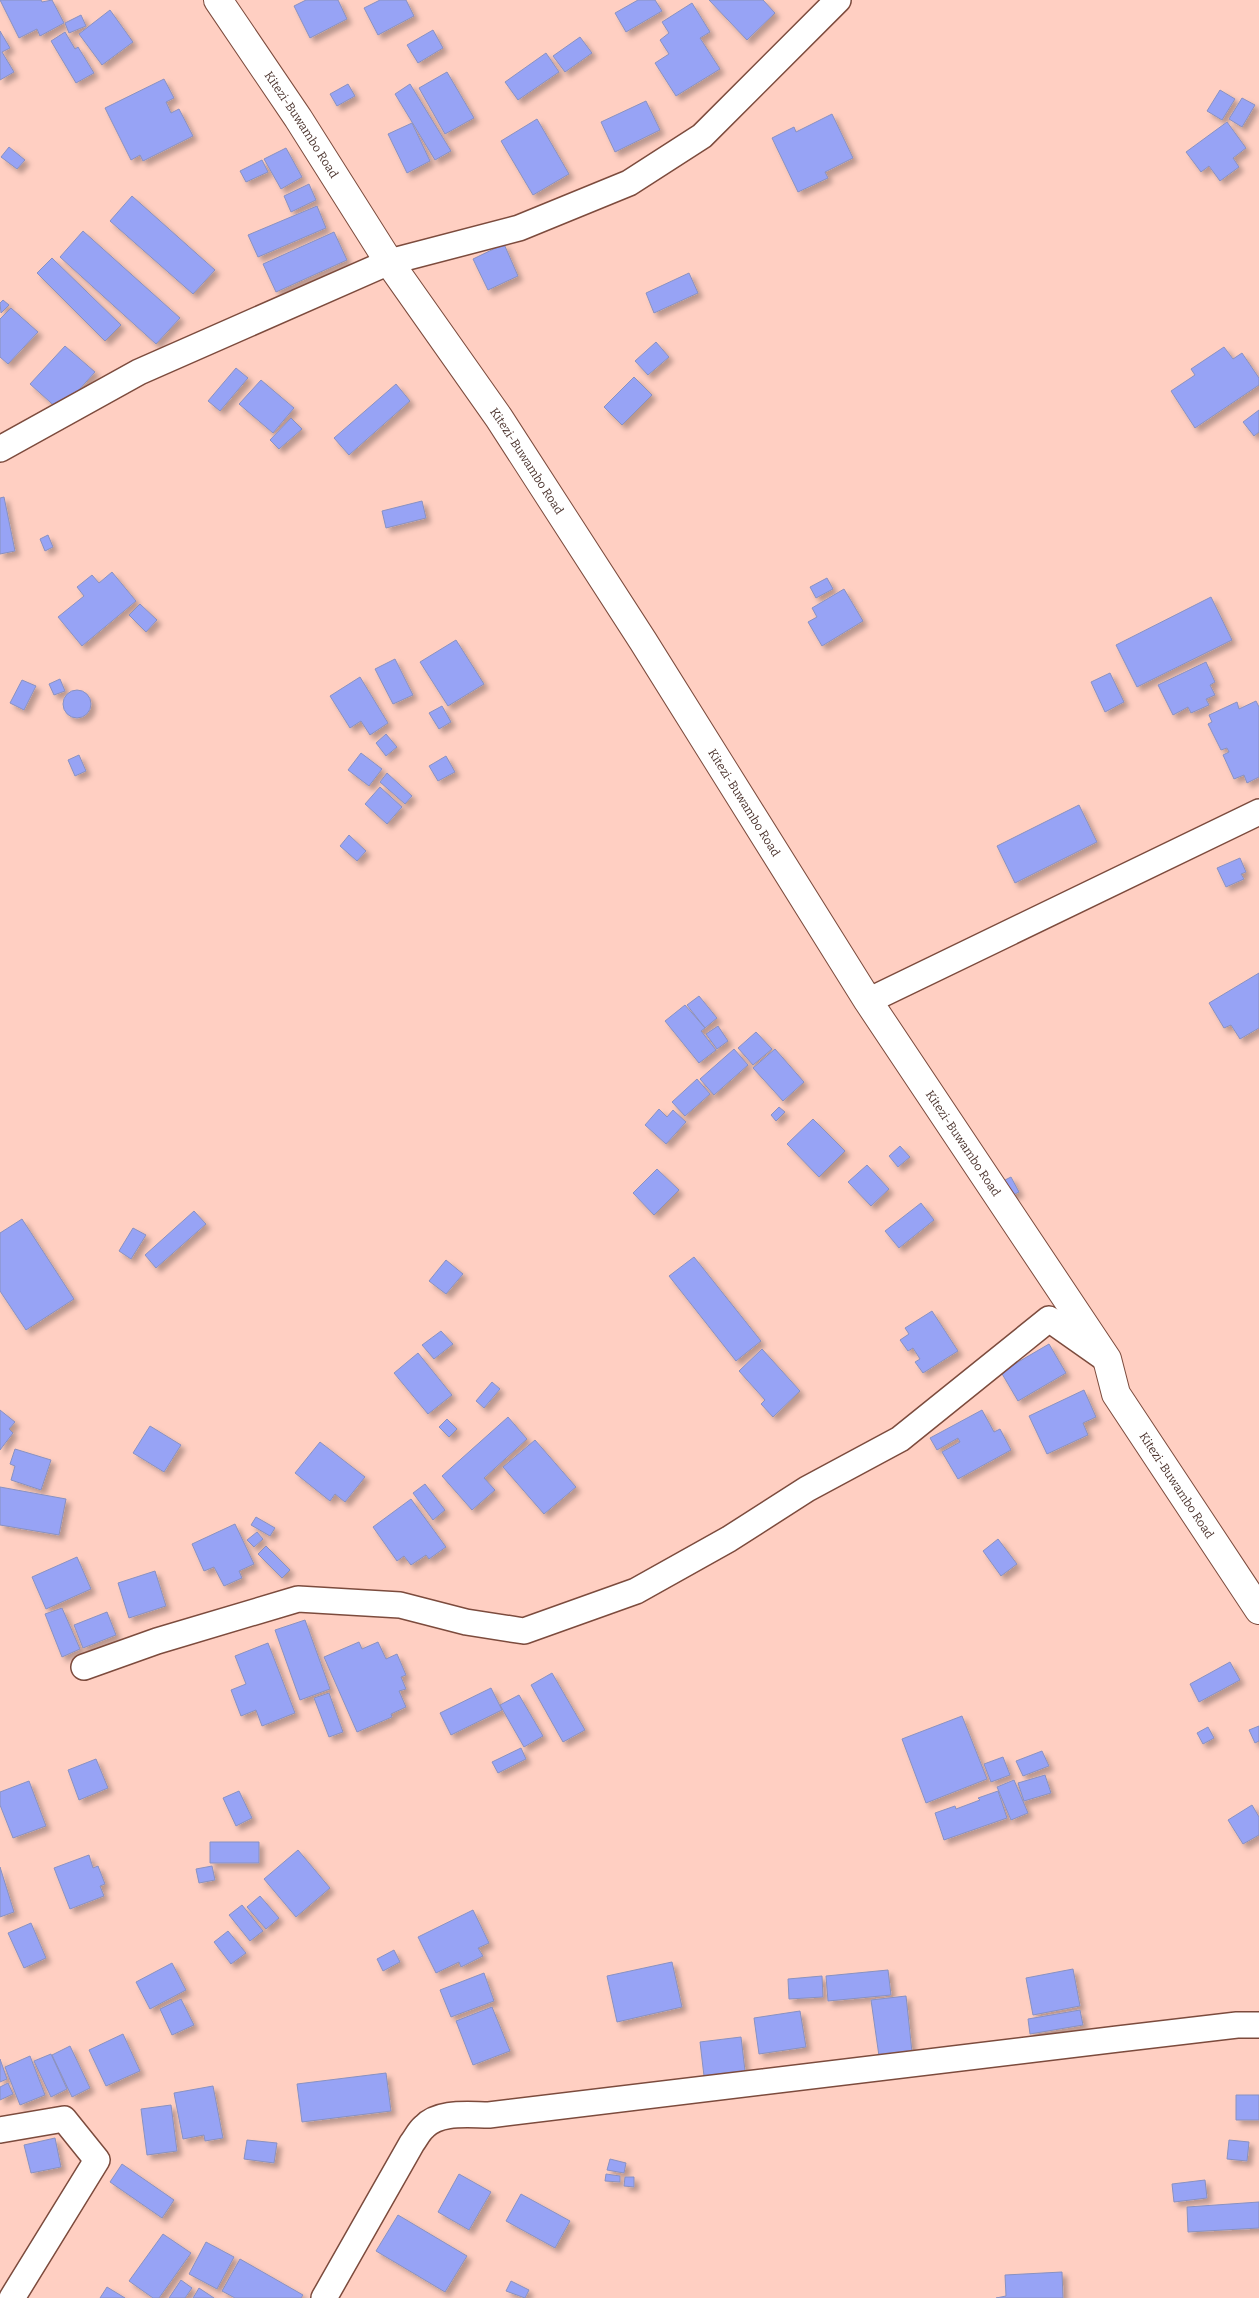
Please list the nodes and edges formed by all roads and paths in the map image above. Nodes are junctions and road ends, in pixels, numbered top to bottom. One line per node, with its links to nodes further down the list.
1 (218, 0): 3 (street, Kitezi-Buwambo Road)
2 (838, 0): 3 (street)
3 (389, 262): 4 (street); 6 (street, Kitezi-Buwambo Road)
4 (0, 449)
5 (1259, 812): 6 (street)
6 (868, 1001): 7 (street, Kitezi-Buwambo Road)
7 (1107, 1359): 8 (street, Kitezi-Buwambo Road); 9 (street)
8 (1259, 1610)
9 (84, 1666)
10 (1259, 2025): 15 (street)
11 (0, 2130): 14 (street)
12 (0, 2294): 13 (street)
13 (7, 2298)
14 (12, 2298)
15 (324, 2298)

